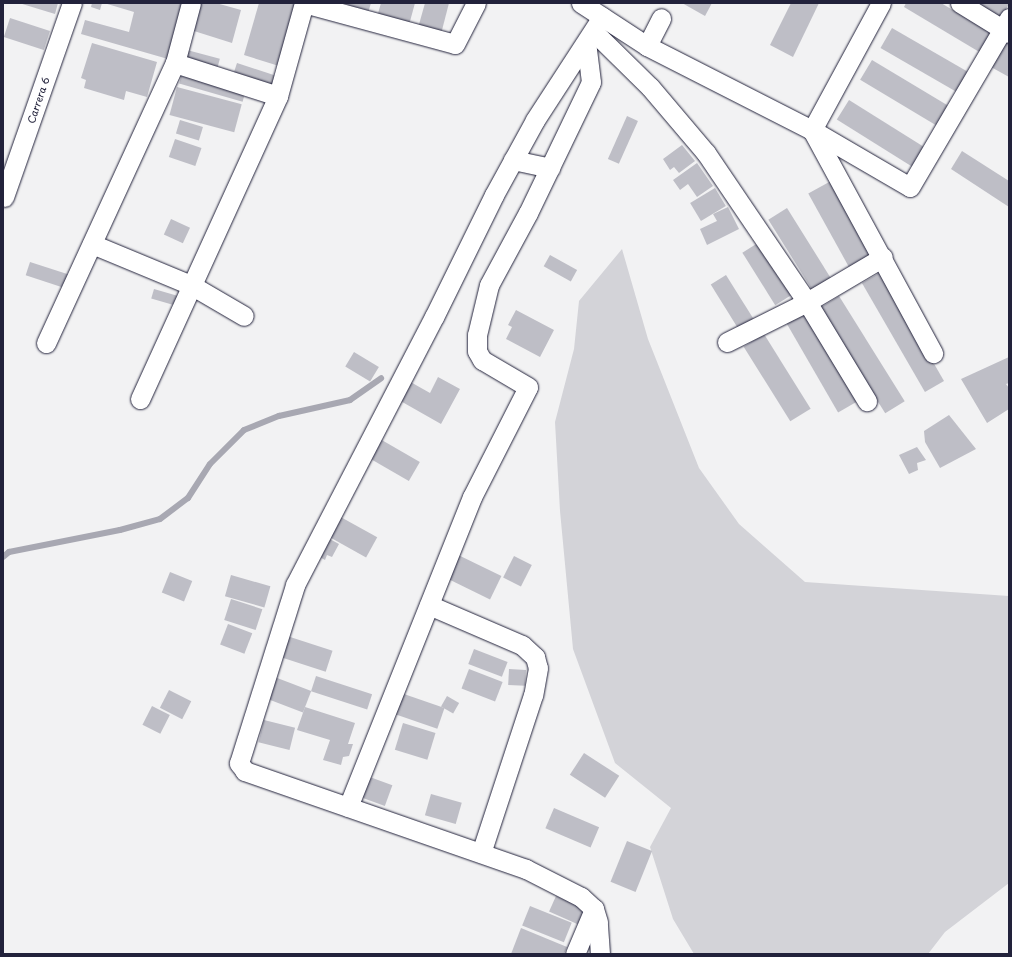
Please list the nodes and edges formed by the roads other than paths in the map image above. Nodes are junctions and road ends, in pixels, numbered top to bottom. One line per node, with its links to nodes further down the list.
1 (72, 3): 17 (street, Carrera 6)
2 (191, 3): 12 (street)
3 (304, 3): 4 (street); 13 (street)
4 (476, 3)
5 (581, 3): 10 (street)
6 (881, 3): 14 (street)
7 (960, 3): 9 (street)
8 (661, 18): 11 (street)
9 (1007, 27): 14 (street)
10 (594, 31): 11 (street); 15 (street); 16 (street); 21 (street)
11 (647, 46): 14 (street)
12 (176, 63): 13 (street); 18 (street)
13 (278, 96): 20 (street)
14 (812, 130): 19 (street)
15 (513, 160): 16 (street); 29 (street)
16 (550, 168): 28 (street)
17 (4, 198)
18 (92, 244): 20 (street); 23 (street)
19 (883, 258): 21 (street); 25 (street)
20 (191, 285): 22 (street); 26 (street)
21 (807, 302): 24 (street); 27 (street)
22 (244, 316)
23 (46, 342)
24 (727, 342)
25 (933, 353)
26 (140, 399)
27 (866, 401)
28 (430, 605): 29 (street); 30 (street)
29 (348, 807): 30 (street)
30 (481, 853): 31 (street)
31 (594, 909): 32 (street); 33 (street)
32 (576, 954)
33 (600, 954)

